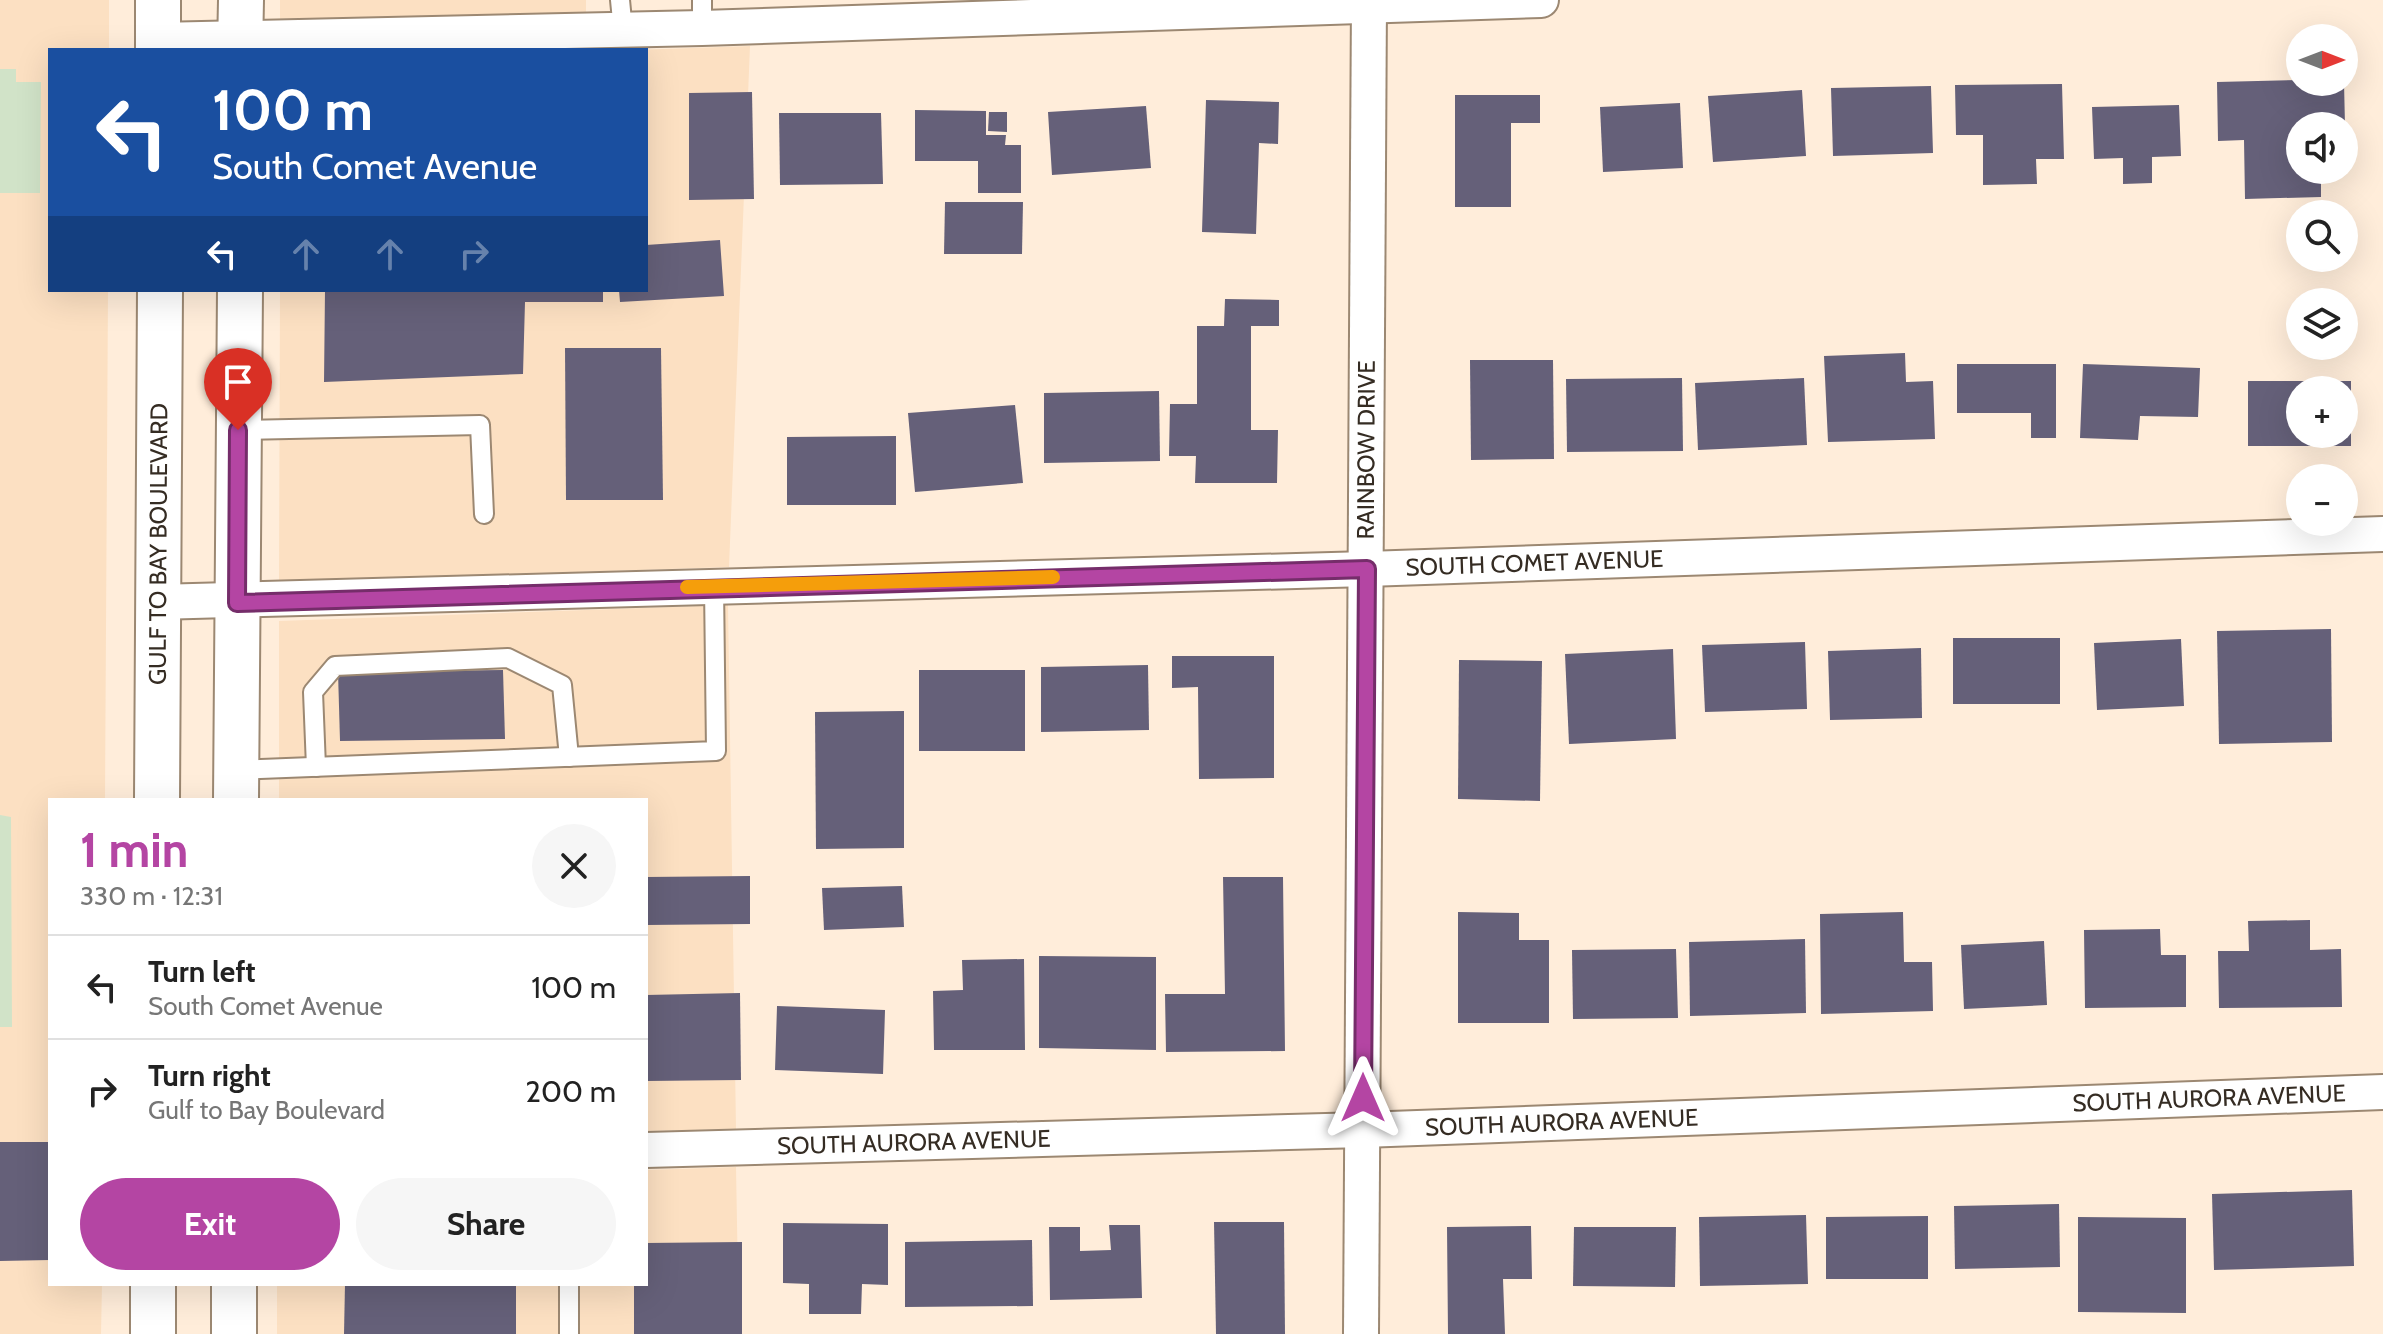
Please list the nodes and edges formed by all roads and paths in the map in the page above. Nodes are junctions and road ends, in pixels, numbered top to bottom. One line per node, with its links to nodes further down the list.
1 (1541, 0): 2 (street)
2 (1369, 3): 3 (street); 12 (street, RAINBOW DRIVE)
3 (702, 14): 4 (street)
4 (622, 15): 6 (street)
5 (158, 30): 6 (street)
6 (240, 30)
7 (160, 292): 14 (main road, GULF TO BAY BOULEVARD)
8 (240, 292): 9 (main road)
9 (238, 430): 10 (lane); 15 (main road)
10 (484, 514)
11 (2383, 534): 12 (street, SOUTH COMET AVENUE)
12 (1367, 569): 13 (street, SOUTH COMET AVENUE); 21 (street, RAINBOW DRIVE)
13 (714, 586): 15 (street, SOUTH COMET AVENUE); 16 (lane)
14 (157, 602): 15 (street, SOUTH COMET AVENUE); 19 (main road, GULF TO BAY BOULEVARD)
15 (237, 603): 18 (main road)
16 (569, 757): 17 (lane); 17 (lane)
17 (316, 767): 18 (lane)
18 (236, 785)
19 (157, 798)
20 (2383, 1092): 21 (street, SOUTH AURORA AVENUE)
21 (1363, 1130): 22 (street, SOUTH AURORA AVENUE); 29 (street, RAINBOW DRIVE)
22 (648, 1150)
23 (153, 1286): 26 (main road)
24 (234, 1286): 27 (main road)
25 (569, 1286): 28 (lane)
26 (153, 1334)
27 (234, 1334)
28 (569, 1334)
29 (1361, 1334)

